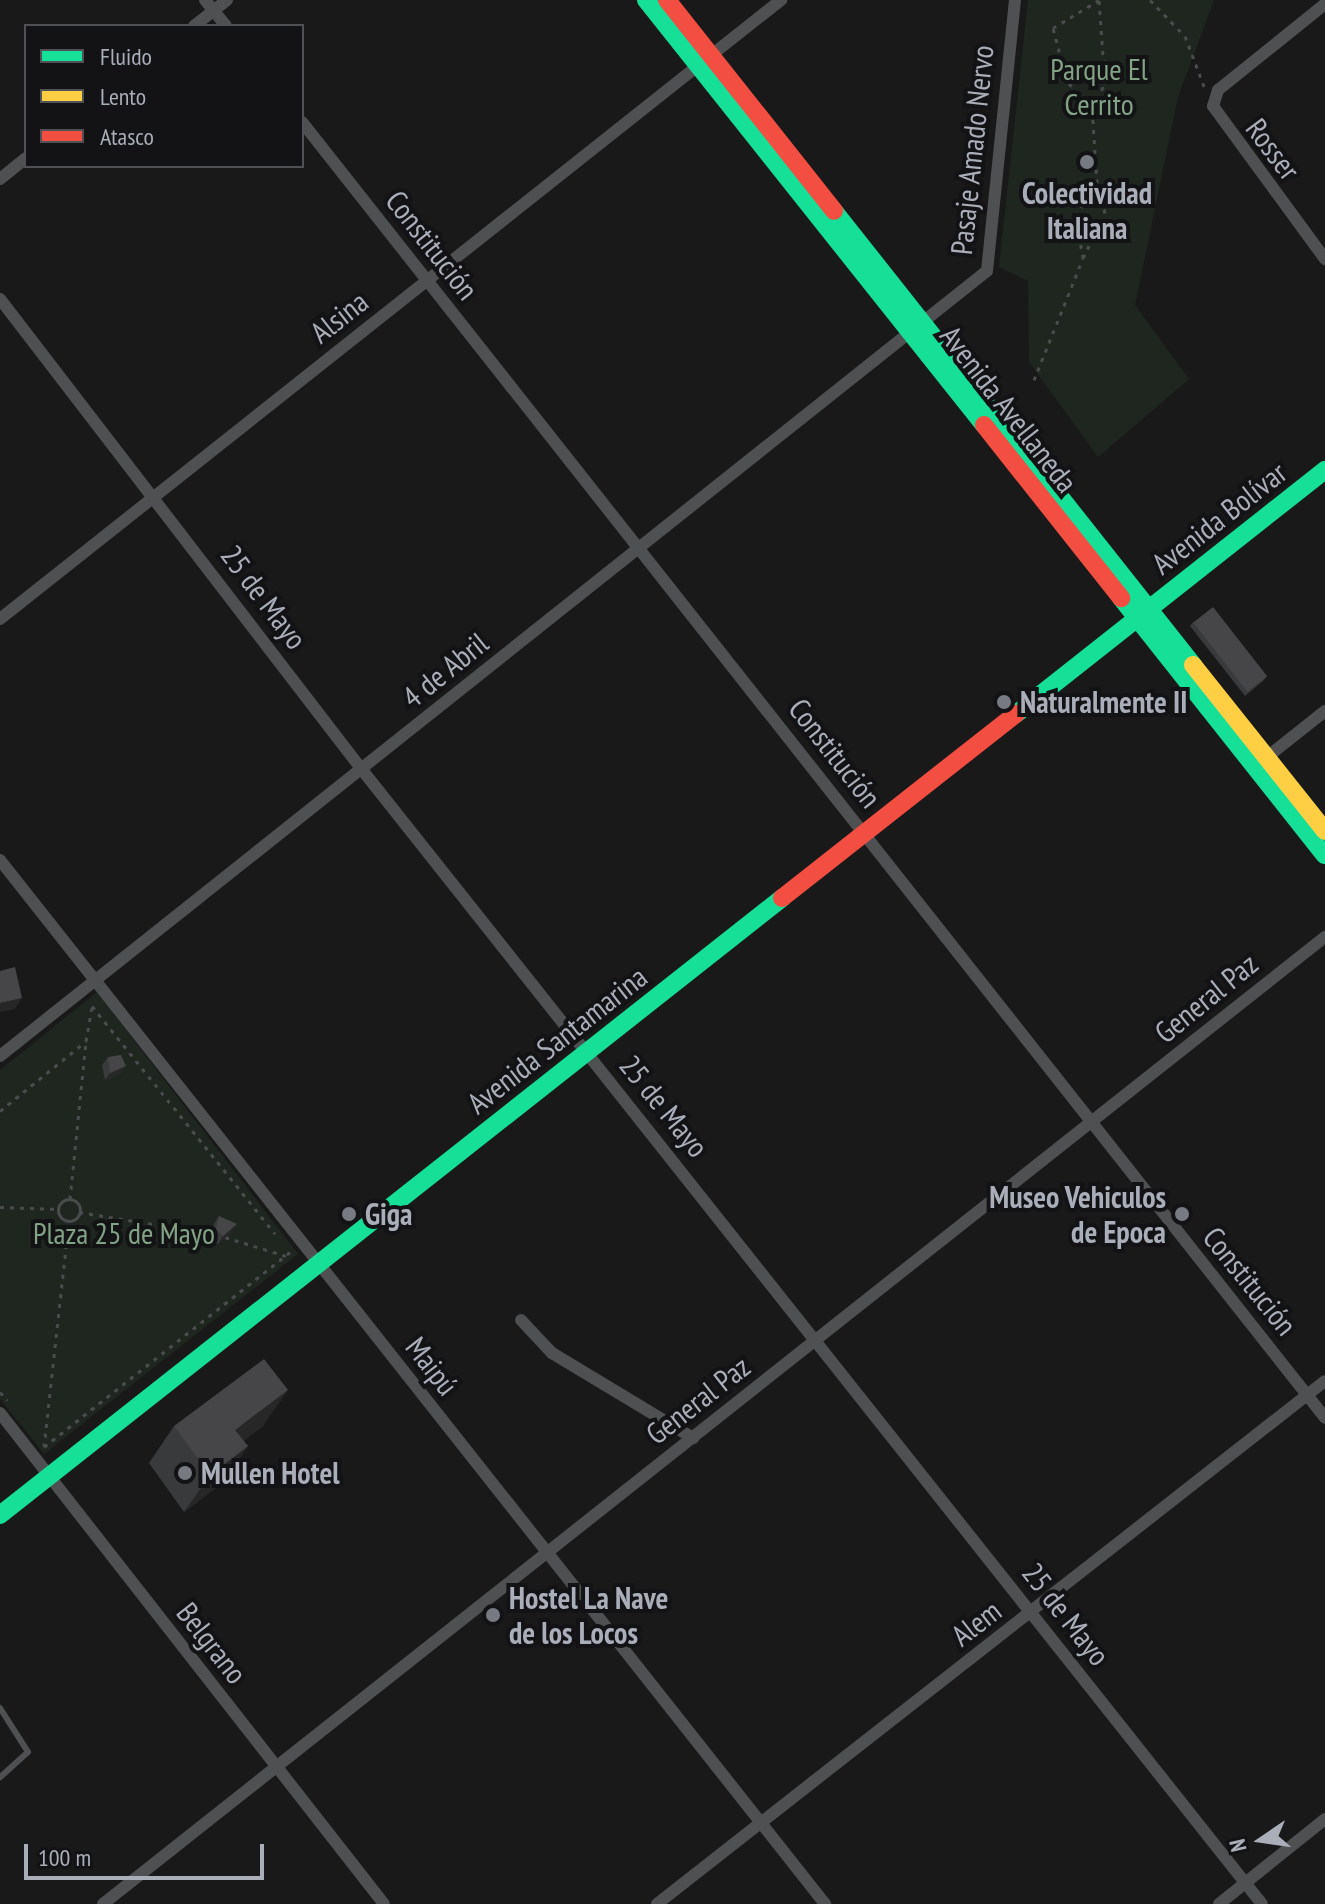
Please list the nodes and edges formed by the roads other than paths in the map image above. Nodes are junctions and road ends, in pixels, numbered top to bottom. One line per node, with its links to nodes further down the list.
1 (227, 0): 7 (street)
2 (646, 0): 10 (main road, Avenida Avellaneda)
3 (667, 0): 10 (main road, Avenida Avellaneda)
4 (781, 0): 10 (street, Alsina)
5 (1015, 0): 17 (street, Pasaje Amado Nervo)
6 (1325, 4): 14 (street, Rosser)
7 (210, 5): 8 (street); 9 (street)
8 (196, 24)
9 (224, 24)
10 (704, 61): 15 (street, Alsina); 17 (main road, Avenida Avellaneda)
11 (304, 125): 15 (street, Constitución)
12 (24, 160): 13 (street)
13 (0, 179)
14 (1325, 259)
15 (427, 280): 19 (street, Alsina); 20 (street, Constitución)
16 (0, 299): 19 (street, 25 de Mayo)
17 (917, 328): 20 (street, 4 de Abril); 21 (main road, Avenida Avellaneda)
18 (1325, 470): 21 (main road, Avenida Bolívar)
19 (155, 495): 22 (street, Alsina); 25 (street, 25 de Mayo)
20 (639, 547): 25 (street, 4 de Abril); 27 (street, Constitución)
21 (1143, 614): 24 (main road, Avenida Avellaneda); 27 (main road, Avenida Santamarina); 28 (main road, Avenida Avellaneda)
22 (0, 619)
23 (1325, 711): 24 (street)
24 (1267, 757): 26 (main road, Avenida Avellaneda)
25 (363, 771): 31 (street, 4 de Abril); 32 (street, 25 de Mayo)
26 (1325, 831)
27 (865, 833): 32 (main road, Avenida Santamarina); 34 (street, Constitución)
28 (1325, 855)
29 (0, 860): 31 (street, Maipú)
30 (1325, 937): 34 (street, General Paz)
31 (95, 979): 33 (street, 4 de Abril); 35 (street, Maipú)
32 (587, 1052): 35 (main road, Avenida Santamarina); 37 (street, 25 de Mayo)
33 (0, 1056)
34 (1090, 1124): 37 (street, General Paz); 39 (street, Constitución)
35 (318, 1264): 43 (main road, Avenida Santamarina); 45 (street, Maipú)
36 (521, 1320): 42 (street)
37 (816, 1340): 42 (street, General Paz); 46 (street, 25 de Mayo)
38 (1325, 1381): 39 (street, Alem)
39 (1307, 1395): 41 (street, Constitución); 46 (street, Alem)
40 (0, 1413): 43 (street, Belgrano)
41 (1325, 1418)
42 (693, 1438): 45 (street, General Paz)
43 (50, 1476): 44 (main road, Avenida Santamarina); 48 (street, Belgrano)
44 (0, 1515)
45 (548, 1553): 48 (street, General Paz); 51 (street, Maipú)
46 (1032, 1613): 51 (street, Alem); 52 (street, 25 de Mayo)
47 (0, 1708): 49 (lane)
48 (274, 1768): 53 (street, General Paz); 54 (street, Belgrano)
49 (0, 1777)
50 (1325, 1819): 52 (street)
51 (761, 1821): 55 (street, Alem); 56 (street, Maipú)
52 (1245, 1883): 57 (street); 58 (street, 25 de Mayo)
53 (103, 1904)
54 (384, 1904)
55 (657, 1904)
56 (825, 1904)
57 (1219, 1904)
58 (1262, 1904)

